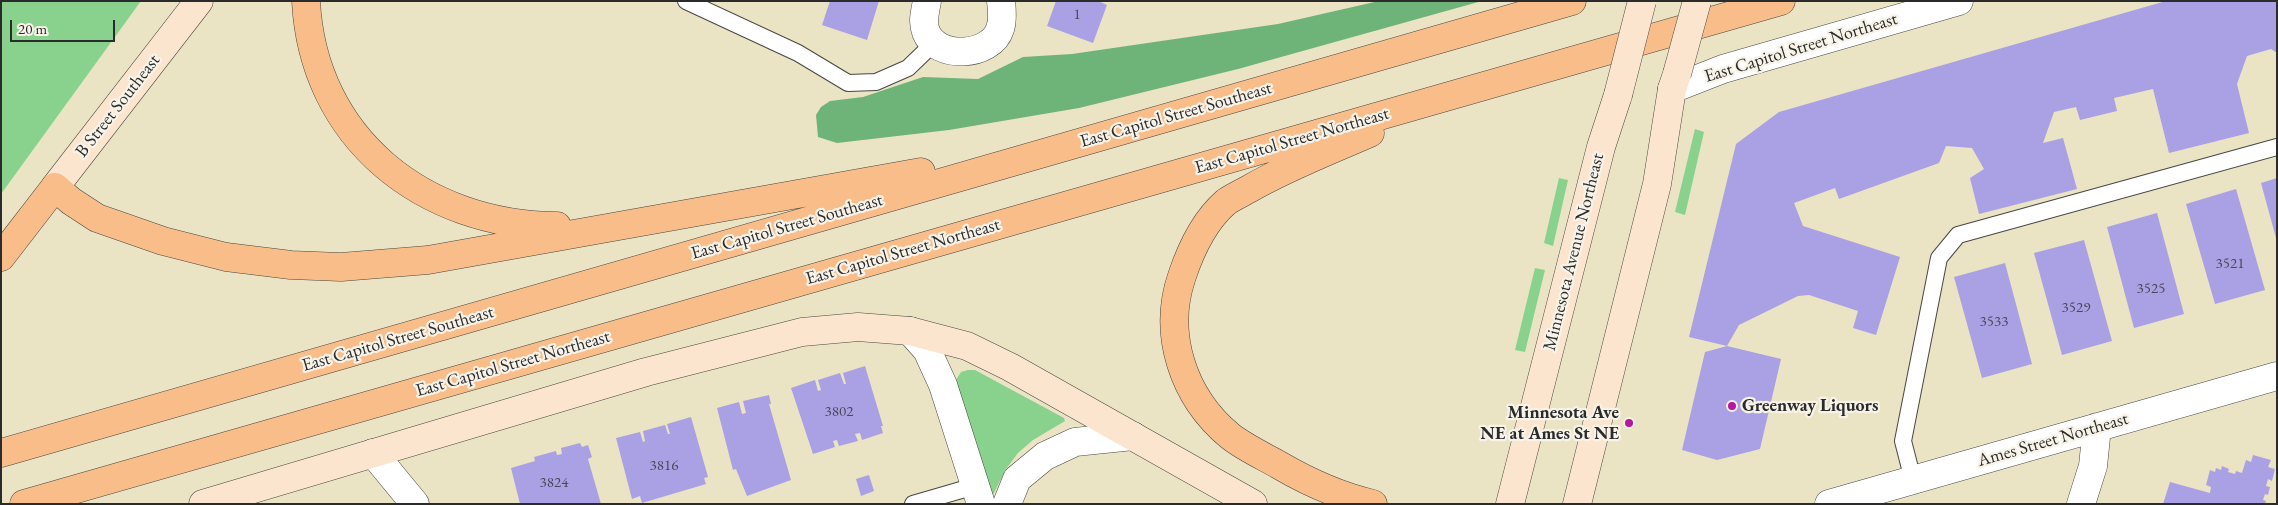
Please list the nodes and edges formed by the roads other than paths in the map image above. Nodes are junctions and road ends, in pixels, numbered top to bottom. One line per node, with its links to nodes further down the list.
1 (199, 1): 16 (main road, B Street Southeast)
2 (306, 1): 17 (main road)
3 (686, 1): 11 (lane)
4 (927, 1): 11 (street)
5 (1001, 1): 11 (street)
6 (1572, 1): 14 (main road, East Capitol Street Southeast)
7 (1642, 1): 34 (main road, Minnesota Avenue Northeast, bridge)
8 (1697, 1): 13 (main road, bridge)
9 (1781, 1): 12 (main road, East Capitol Street Northeast)
10 (1960, 1): 13 (street, East Capitol Street Northeast)
11 (934, 43)
12 (1556, 66): 27 (main road, East Capitol Street Northeast); 33 (main road)
13 (1674, 81): 35 (main road)
14 (1103, 136): 17 (main road); 23 (main road, East Capitol Street Southeast)
15 (2277, 147): 25 (lane)
16 (56, 187): 17 (main road); 18 (main road)
17 (634, 221)
18 (1, 257)
19 (910, 331): 22 (main road); 24 (main road); 26 (street)
20 (2277, 376): 21 (street, Ames Street Northeast)
21 (2097, 427): 25 (street, Ames Street Northeast); 37 (street)
22 (1133, 436): 31 (street); 32 (main road)
23 (1, 453)
24 (373, 453): 28 (main road); 29 (street)
25 (1913, 480): 36 (street, Ames Street Northeast)
26 (978, 495): 30 (lane)
27 (24, 504)
28 (203, 504)
29 (415, 504)
30 (913, 504)
31 (1008, 504)
32 (1252, 504)
33 (1373, 504)
34 (1510, 504)
35 (1577, 504)
36 (1829, 504)
37 (2081, 504)

